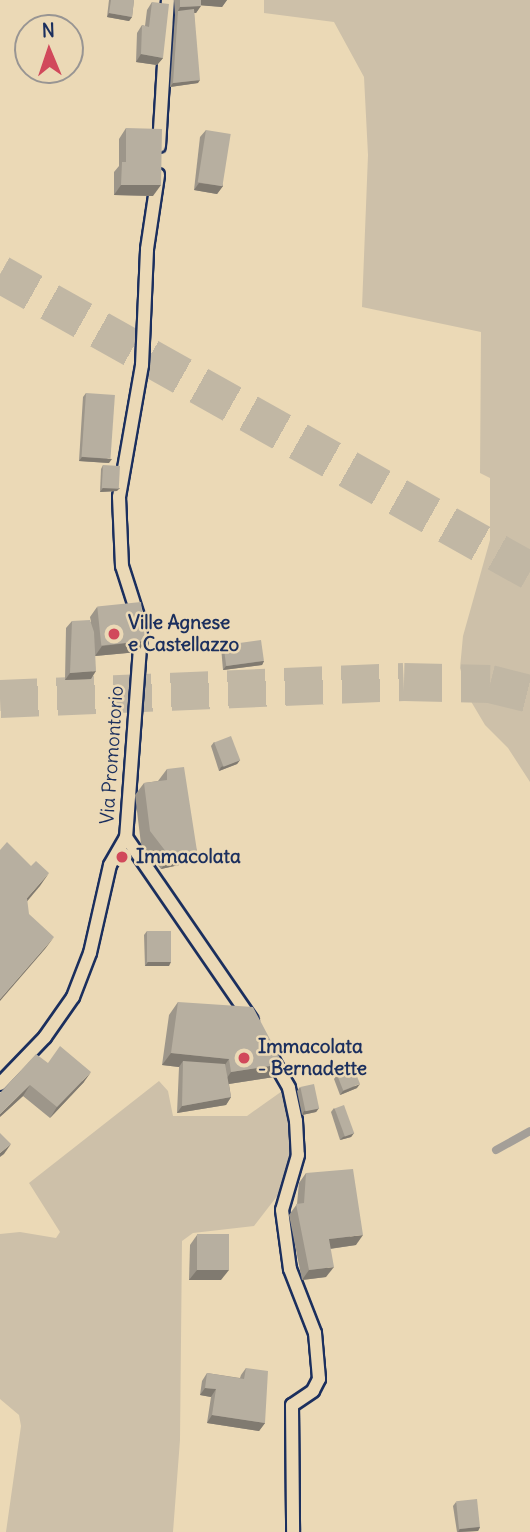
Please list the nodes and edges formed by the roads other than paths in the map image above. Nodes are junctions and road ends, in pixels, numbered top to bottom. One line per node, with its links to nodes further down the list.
1 (168, 0): 2 (lane, Via Promontorio)
2 (126, 837): 3 (lane); 4 (lane, Via Promontorio)
3 (0, 1084)
4 (293, 1532)

